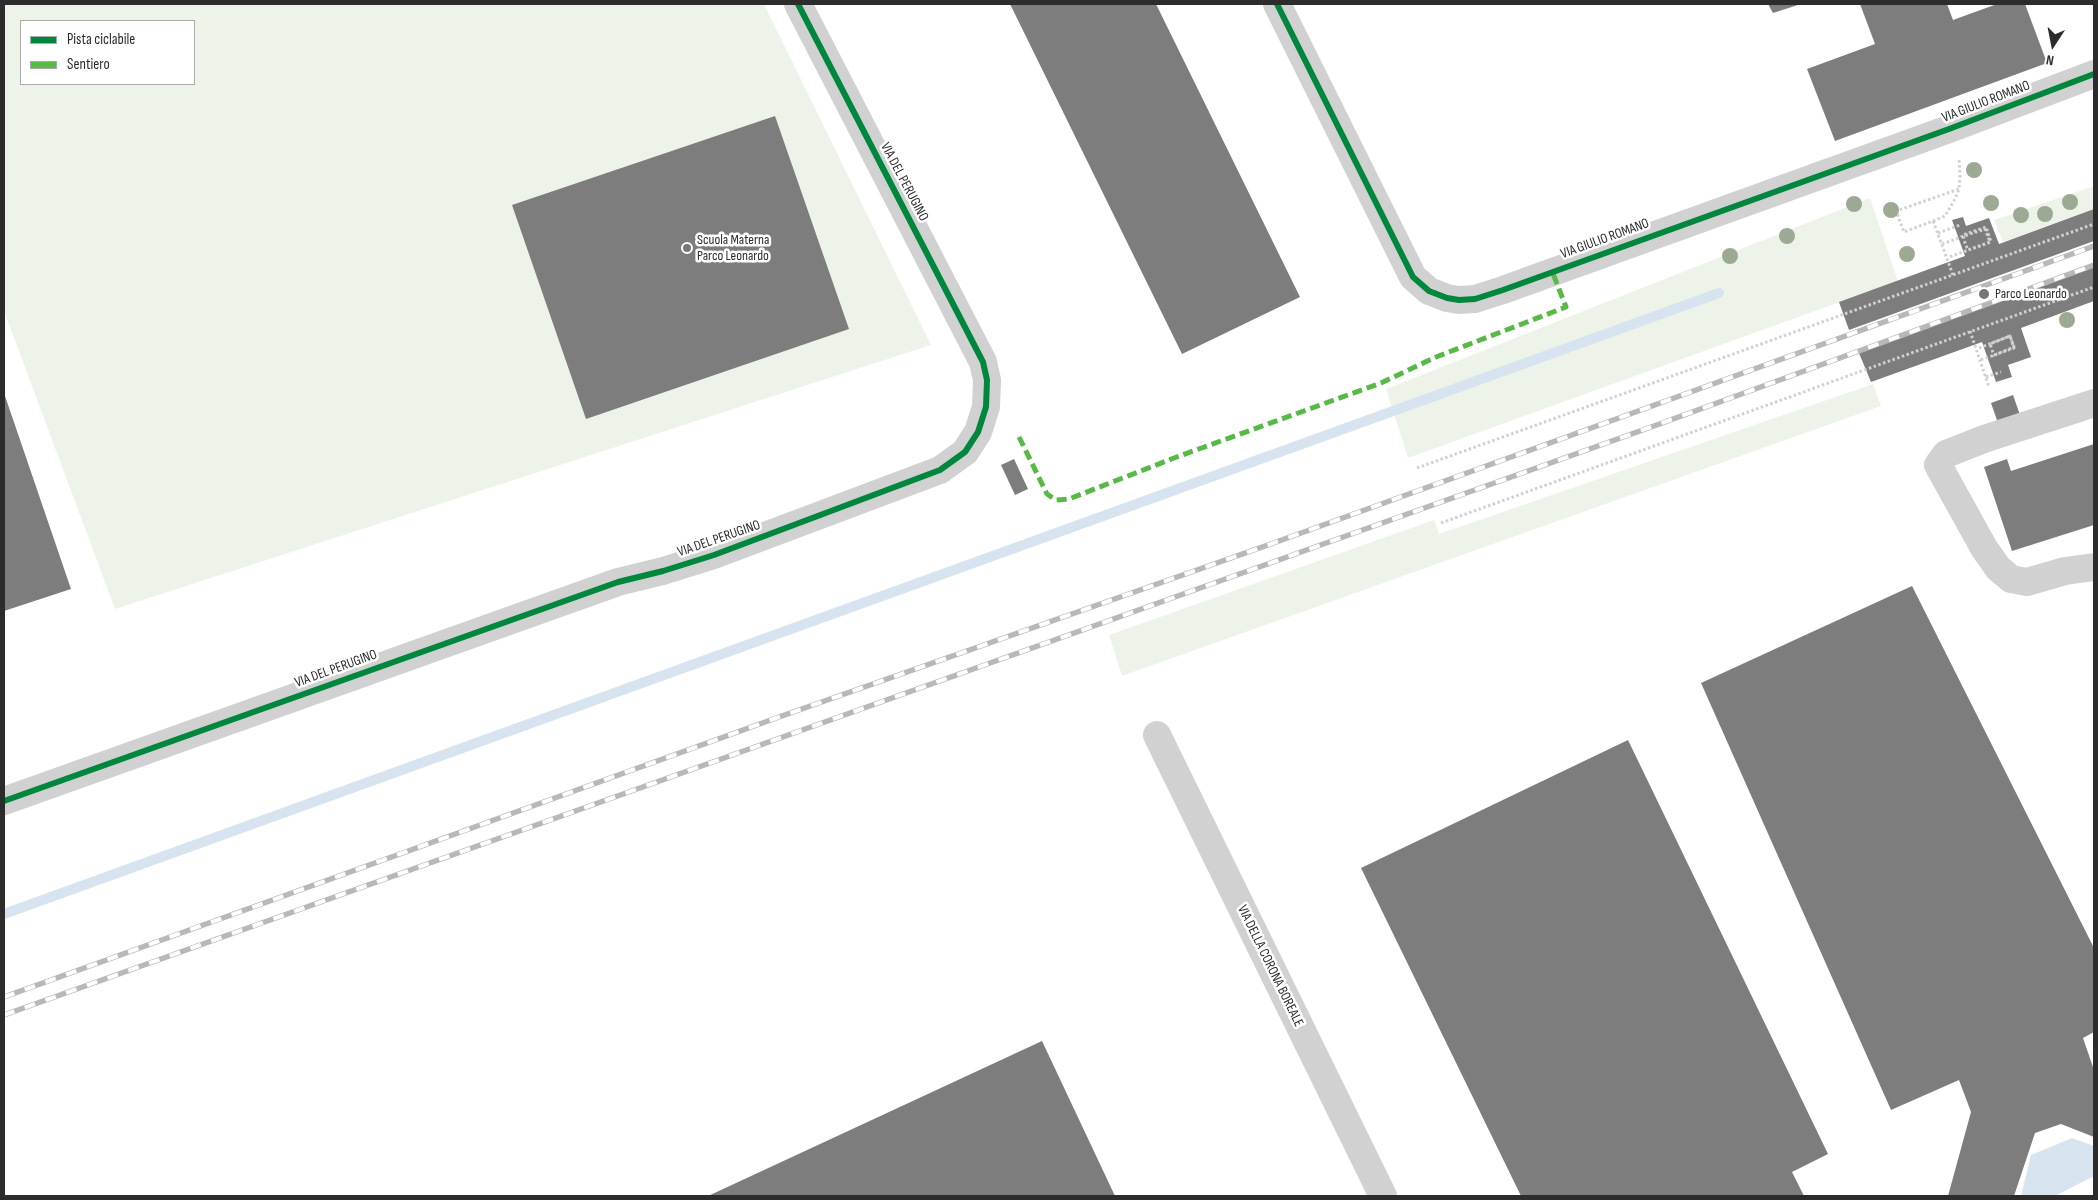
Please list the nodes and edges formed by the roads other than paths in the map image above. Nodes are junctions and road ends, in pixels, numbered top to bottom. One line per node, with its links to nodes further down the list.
1 (798, 4): 7 (street, VIA DEL PERUGINO)
2 (1277, 4): 3 (street, VIA GIULIO ROMANO)
3 (2094, 74)
4 (2094, 403): 5 (street)
5 (2094, 567)
6 (1157, 735): 8 (street, VIA DELLA CORONA BOREALE)
7 (4, 801)
8 (1383, 1196)

